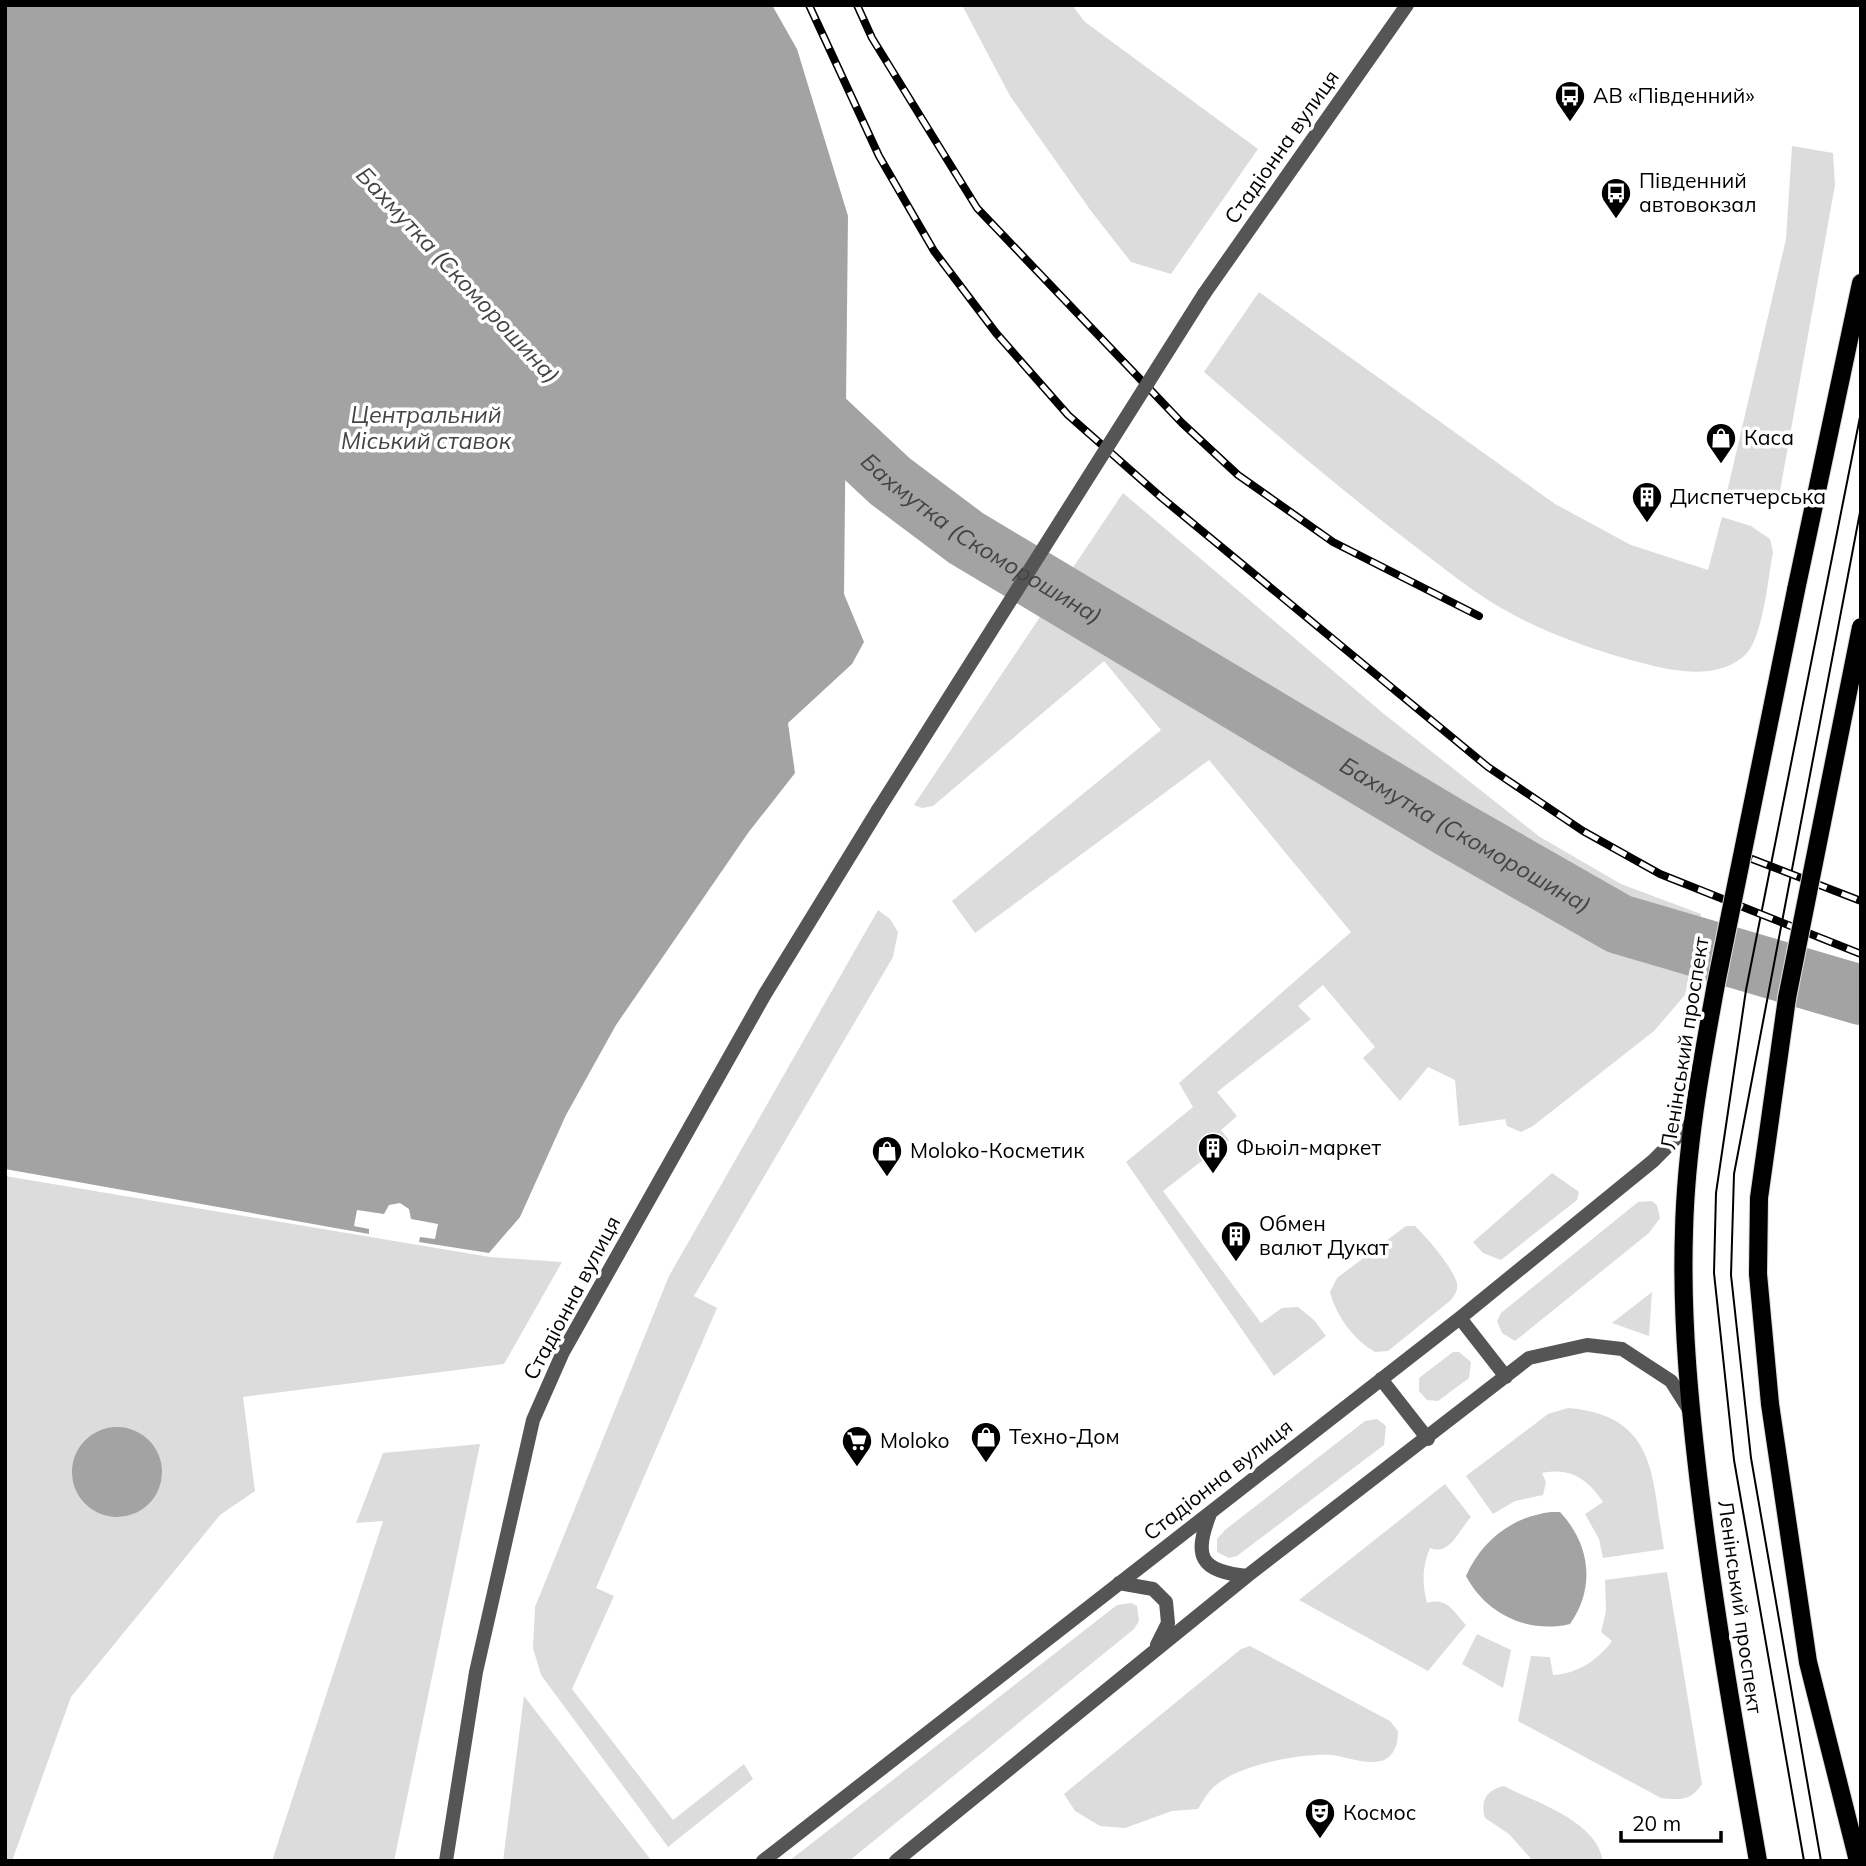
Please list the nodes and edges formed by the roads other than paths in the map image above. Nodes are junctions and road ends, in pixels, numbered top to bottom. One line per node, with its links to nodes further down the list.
1 (1407, 5): 14 (street, Стадіонна вулиця, bridge)
2 (1861, 283): 4 (main road, Ленінський проспект, bridge)
3 (1861, 627): 18 (main road, bridge)
4 (1691, 1123): 5 (street, Стадіонна вулиця); 8 (main road, Ленінський проспект)
5 (1460, 1318): 6 (street); 7 (street, Стадіонна вулиця)
6 (1506, 1377): 8 (street); 9 (street)
7 (1381, 1379): 9 (street); 10 (street, Стадіонна вулиця)
8 (1690, 1412): 17 (main road, Ленінський проспект)
9 (1428, 1439): 11 (street)
10 (1211, 1512): 11 (street); 12 (street, Стадіонна вулиця)
11 (1247, 1576): 13 (street)
12 (1119, 1583): 13 (street); 15 (street, Стадіонна вулиця)
13 (1155, 1649): 16 (street)
14 (446, 1861)
15 (763, 1861)
16 (896, 1861)
17 (1758, 1861)
18 (1858, 1861)

